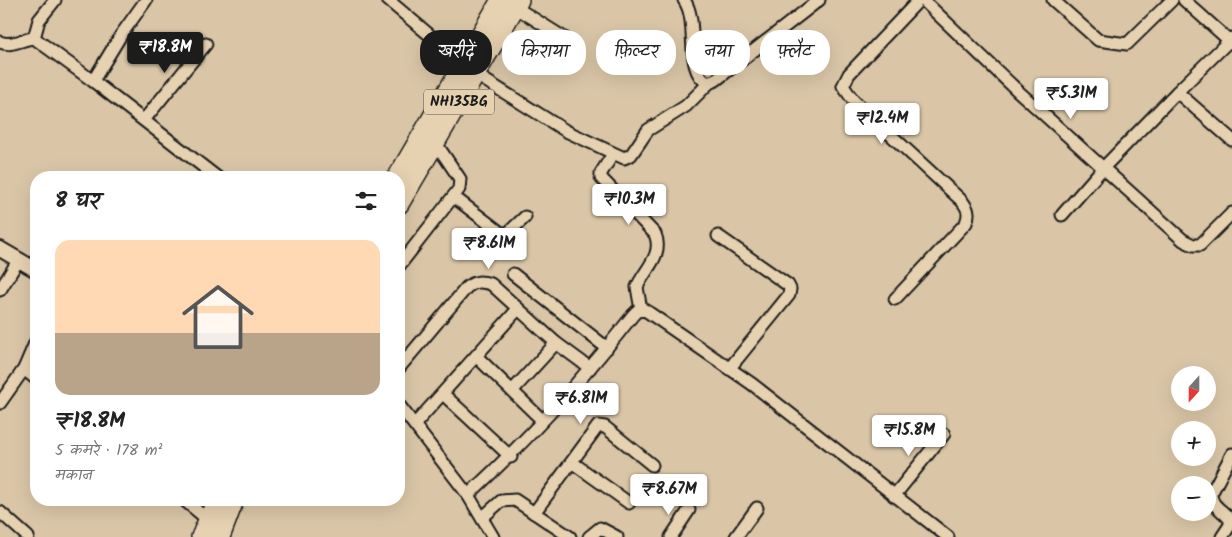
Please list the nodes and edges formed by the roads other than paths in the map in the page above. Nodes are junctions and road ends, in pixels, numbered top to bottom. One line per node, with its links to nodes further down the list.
1 (55, 0): 15 (street)
2 (146, 0): 22 (street)
3 (388, 0): 12 (street)
4 (684, 0): 23 (street)
5 (819, 0): 23 (street)
6 (918, 0): 44 (street)
7 (923, 0): 29 (street)
8 (1054, 0): 9 (street)
9 (1172, 0)
10 (1184, 0): 16 (street)
11 (511, 2): 13 (street); 14 (highway, NH135BG)
12 (424, 30)
13 (553, 30)
14 (492, 33)
15 (34, 38): 17 (street); 22 (street)
16 (1231, 41): 24 (street)
17 (0, 42)
18 (206, 44): 25 (street)
19 (466, 75): 31 (highway, NH135BG)
20 (467, 75): 27 (highway, NH135BG)
21 (479, 75): 28 (street)
22 (93, 81): 25 (street)
23 (709, 83): 28 (street)
24 (1177, 92): 26 (street); 29 (street)
25 (144, 120): 30 (street)
26 (1232, 140)
27 (435, 142): 32 (highway, NH135BG); 33 (street)
28 (613, 154): 46 (street)
29 (1104, 167): 34 (street); 35 (street)
30 (209, 171)
31 (402, 171)
32 (405, 194)
33 (454, 197): 36 (street); 39 (street)
34 (1232, 214)
35 (1062, 215)
36 (525, 217)
37 (718, 236): 54 (street)
38 (0, 249): 40 (street)
39 (405, 258)
40 (18, 261): 41 (street); 43 (street)
41 (30, 267)
42 (513, 274): 48 (street)
43 (0, 290)
44 (895, 299)
45 (518, 309): 47 (street); 50 (street); 51 (street)
46 (641, 310): 48 (street); 54 (street)
47 (556, 342): 52 (street); 56 (street)
48 (607, 348): 52 (street)
49 (30, 355): 53 (street)
50 (477, 357): 56 (street); 57 (street)
51 (405, 361)
52 (590, 368): 60 (street)
53 (24, 369): 55 (street); 58 (street)
54 (729, 369): 68 (street)
55 (30, 374)
56 (513, 390): 60 (street)
57 (443, 394): 61 (street); 64 (street)
58 (0, 403)
59 (405, 412): 61 (street)
60 (542, 420): 64 (street)
61 (415, 424): 67 (street)
62 (944, 434): 68 (street)
63 (1232, 454): 89 (street)
64 (510, 457): 67 (street)
65 (573, 463): 66 (street); 69 (street); 76 (street)
66 (652, 465)
67 (468, 495): 77 (street)
68 (894, 496): 88 (street)
69 (629, 503)
70 (191, 506): 78 (street)
71 (214, 506): 78 (highway)
72 (232, 506): 81 (highway)
73 (757, 508): 87 (street)
74 (689, 510): 86 (street)
75 (0, 512): 79 (street)
76 (534, 513): 77 (street); 83 (street)
77 (482, 518): 82 (street)
78 (207, 519): 80 (highway)
79 (28, 537)
80 (201, 537)
81 (220, 537)
82 (493, 537)
83 (570, 537)
84 (589, 537): 85 (street)
85 (617, 537)
86 (671, 537)
87 (736, 537)
88 (948, 537)
89 (1222, 537)

